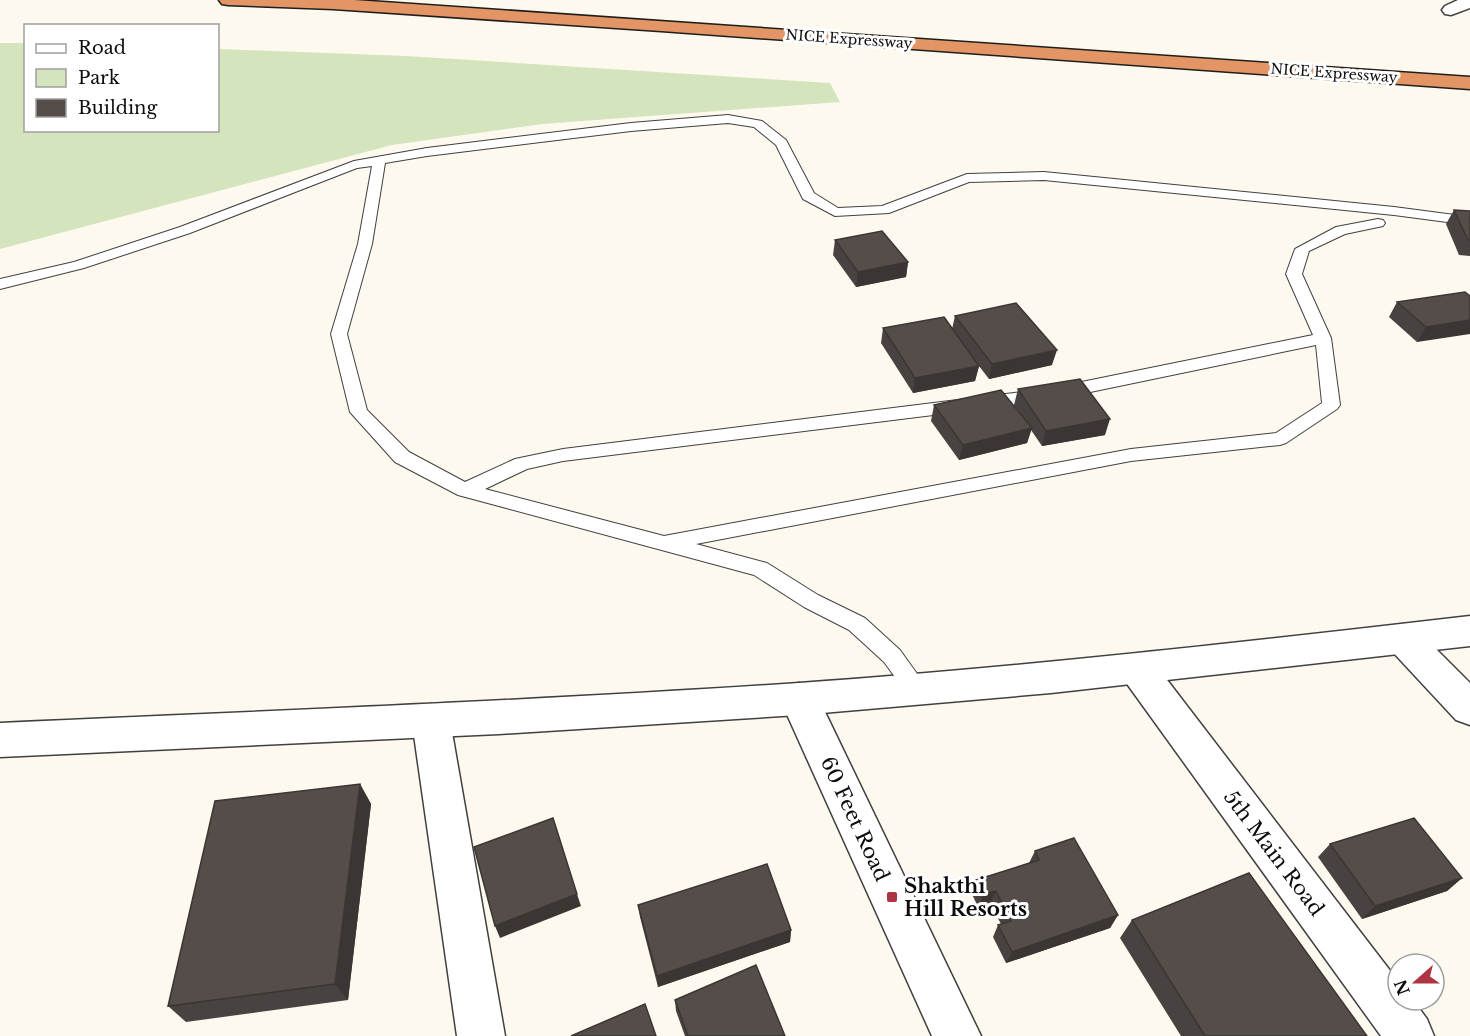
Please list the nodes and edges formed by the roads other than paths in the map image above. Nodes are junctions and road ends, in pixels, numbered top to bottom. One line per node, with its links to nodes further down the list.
1 (228, 0): 6 (highway, NICE Expressway)
2 (519, 0): 5 (highway, NICE Expressway)
3 (1470, 1): 4 (street)
4 (1451, 9)
5 (1223, 47)
6 (1470, 83)
7 (379, 160): 8 (lane); 10 (lane); 12 (lane)
8 (1470, 221)
9 (1378, 223): 11 (lane)
10 (0, 284)
11 (1323, 338): 12 (lane); 13 (lane)
12 (465, 490): 13 (lane)
13 (663, 543): 17 (lane)
14 (1470, 631): 15 (street)
15 (1402, 639): 16 (street); 19 (street)
16 (1138, 670): 17 (street); 24 (street, 5th Main Road)
17 (917, 689): 18 (street)
18 (799, 699): 20 (street); 23 (street, 60 Feet Road)
19 (1470, 708)
20 (431, 721): 21 (street); 22 (street)
21 (0, 740)
22 (481, 1036)
23 (957, 1036)
24 (1410, 1036)

